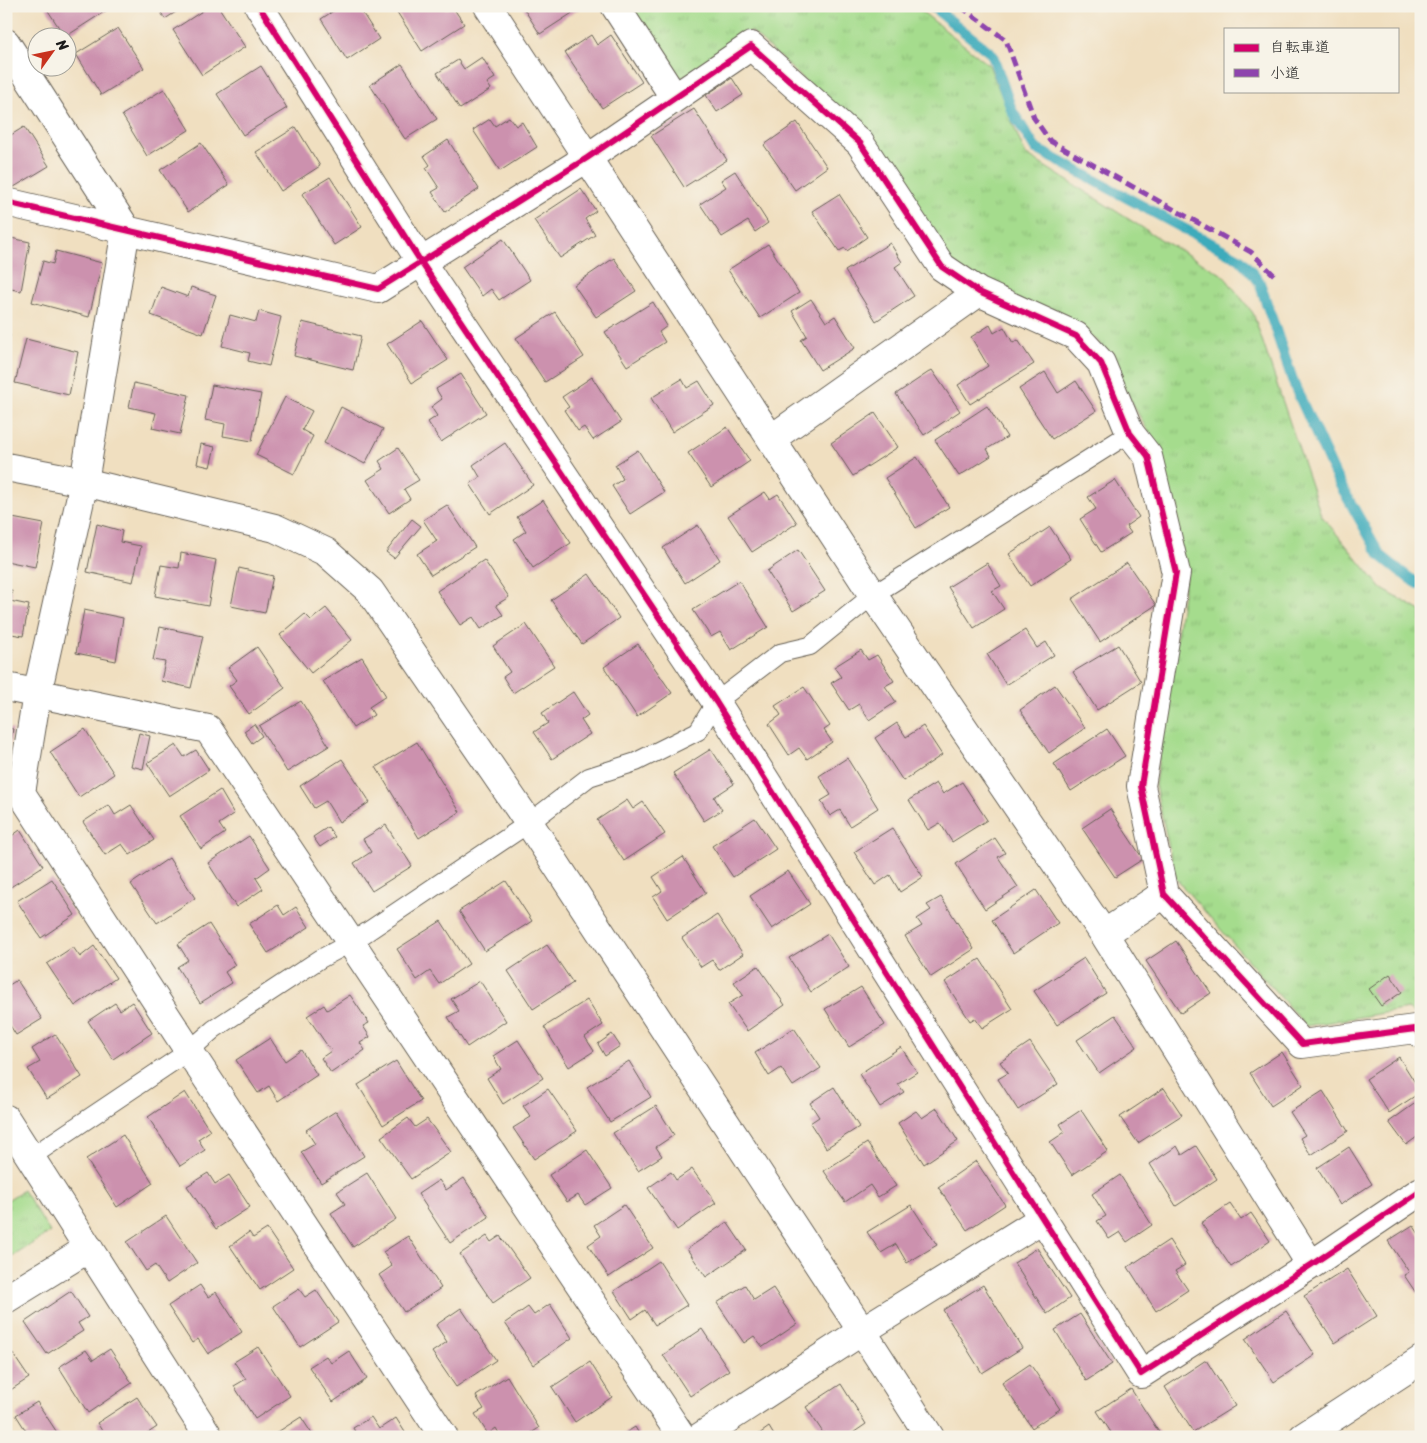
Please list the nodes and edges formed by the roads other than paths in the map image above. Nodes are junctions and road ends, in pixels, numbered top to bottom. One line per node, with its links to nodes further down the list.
1 (258, 6): 9 (street)
2 (488, 6): 6 (street)
3 (615, 6): 5 (street)
4 (6, 43): 8 (street)
5 (674, 97): 6 (street); 10 (street)
6 (586, 158): 9 (street); 12 (street)
7 (6, 202): 8 (street)
8 (126, 229): 9 (street); 14 (street)
9 (422, 262): 18 (street)
10 (979, 292): 11 (street); 12 (street)
11 (1130, 433): 15 (lane); 20 (street)
12 (770, 439): 15 (street)
13 (6, 467): 14 (street)
14 (84, 482): 17 (street); 19 (street)
15 (873, 595): 18 (lane); 21 (street)
16 (6, 686): 17 (street)
17 (37, 694): 22 (street); 24 (street)
18 (716, 702): 19 (lane); 28 (street)
19 (529, 823): 22 (lane); 32 (street)
20 (1164, 894): 21 (street); 23 (street)
21 (1104, 934): 30 (street)
22 (352, 942): 24 (lane); 36 (street)
23 (1421, 1034)
24 (188, 1051): 26 (lane); 35 (street)
25 (6, 1119): 26 (street)
26 (31, 1157): 29 (street)
27 (1421, 1191): 30 (street)
28 (1042, 1219): 30 (street); 32 (street)
29 (89, 1248): 31 (street); 34 (street)
30 (1311, 1265)
31 (6, 1299)
32 (862, 1331): 37 (street); 38 (street)
33 (1421, 1360): 39 (street)
34 (209, 1437)
35 (444, 1437)
36 (682, 1437)
37 (700, 1437)
38 (930, 1437)
39 (1303, 1437)

